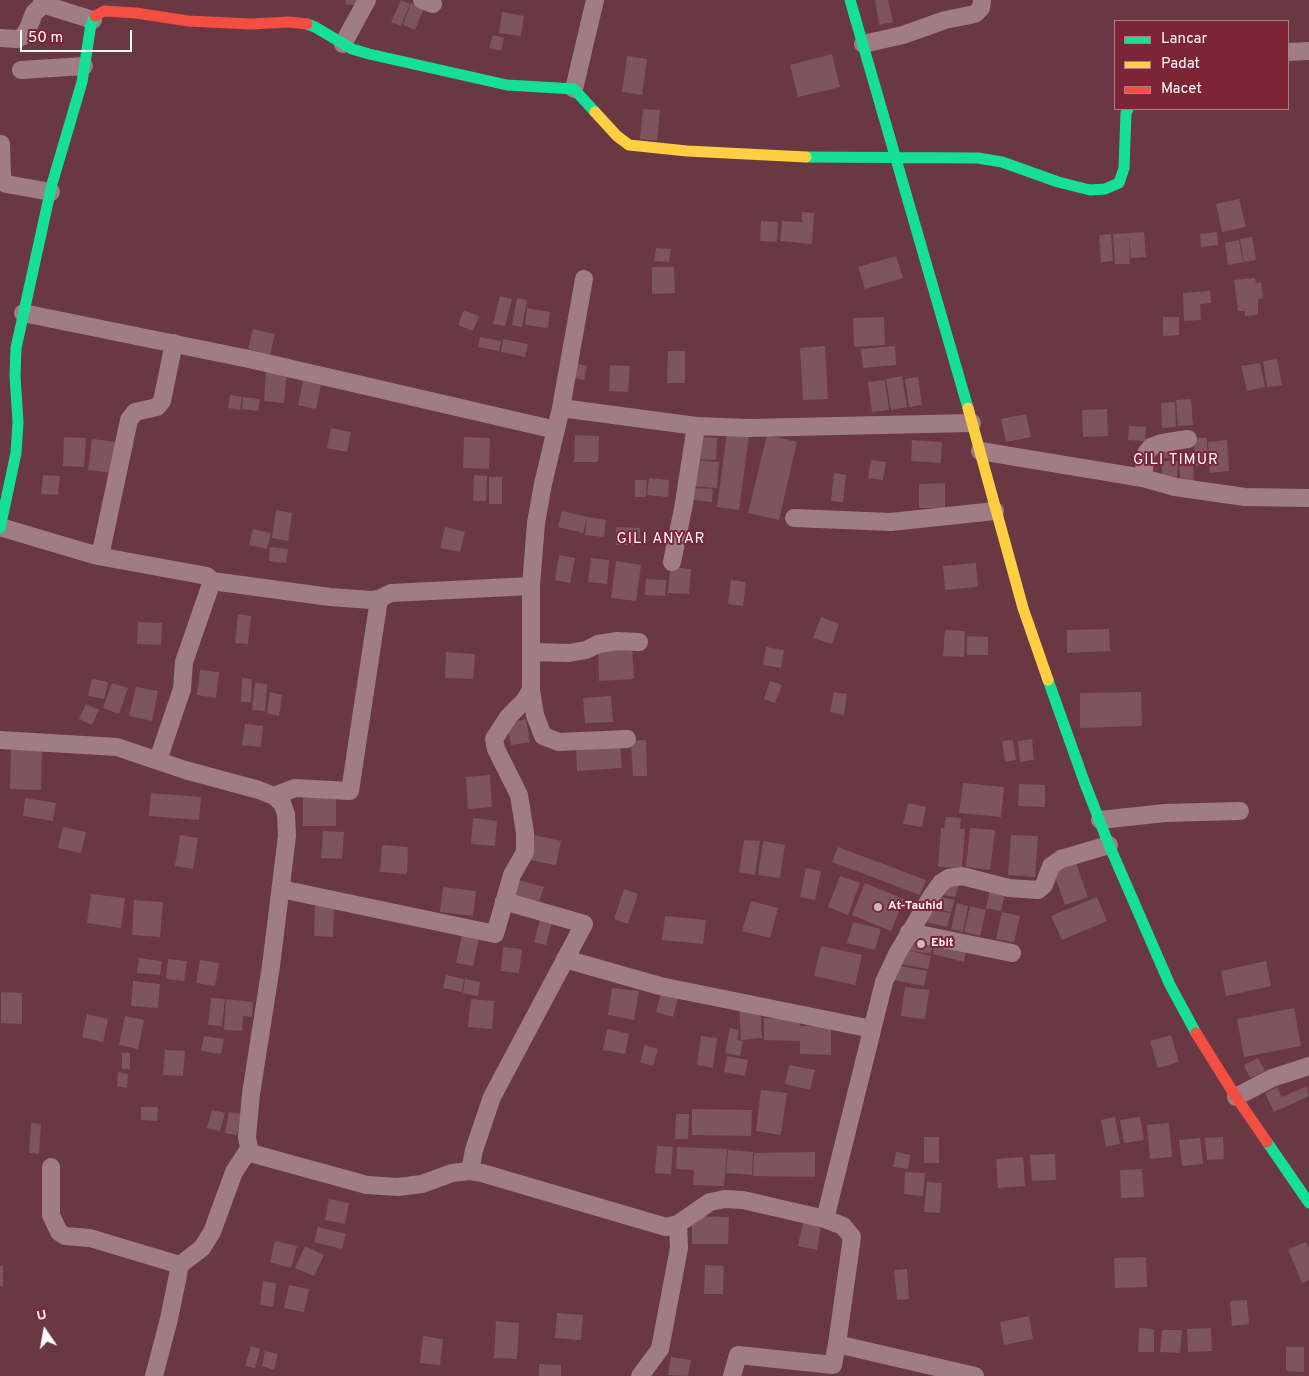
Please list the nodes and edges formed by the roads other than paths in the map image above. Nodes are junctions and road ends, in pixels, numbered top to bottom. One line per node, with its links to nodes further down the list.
1 (367, 0): 9 (street)
2 (595, 0): 15 (street)
3 (850, 0): 10 (main road)
4 (982, 0): 10 (street)
5 (44, 2): 7 (street); 8 (street)
6 (138, 6): 7 (main road); 9 (main road)
7 (93, 20): 13 (main road)
8 (0, 38)
9 (343, 44): 15 (main road)
10 (863, 44): 18 (main road)
11 (1289, 52): 12 (street)
12 (1309, 52)
13 (84, 66): 14 (street); 19 (main road)
14 (21, 70)
15 (574, 89): 18 (main road)
16 (1128, 110): 18 (main road)
17 (1, 144): 19 (street)
18 (896, 158): 24 (main road)
19 (51, 192): 21 (main road)
20 (584, 279): 23 (street)
21 (23, 313): 22 (street); 33 (main road)
22 (174, 343): 26 (street); 34 (street)
23 (560, 408): 25 (street); 26 (street)
24 (972, 423): 25 (street); 28 (main road)
25 (696, 426): 35 (street)
26 (556, 430): 37 (street)
27 (1188, 439): 29 (street)
28 (980, 451): 29 (street); 31 (main road)
29 (1143, 478): 30 (street)
30 (1309, 498)
31 (995, 511): 32 (street); 47 (main road)
32 (794, 518)
33 (0, 527): 34 (street)
34 (98, 556): 36 (street)
35 (672, 562)
36 (212, 581): 38 (street); 44 (street)
37 (531, 586): 38 (street); 40 (street)
38 (379, 599): 45 (street)
39 (639, 642): 40 (street)
40 (531, 652): 41 (street)
41 (531, 690): 42 (street); 50 (street)
42 (627, 739)
43 (0, 740): 44 (street)
44 (158, 760): 45 (street)
45 (274, 796): 49 (street)
46 (1240, 811): 47 (street)
47 (1100, 820): 48 (main road)
48 (1109, 844): 51 (street); 56 (main road)
49 (281, 889): 50 (street); 57 (street)
50 (504, 901): 53 (street)
51 (909, 932): 52 (street); 54 (street)
52 (1012, 953)
53 (565, 959): 54 (street); 59 (street)
54 (872, 1029): 61 (street)
55 (1309, 1066): 56 (street)
56 (1236, 1097): 60 (main road)
57 (250, 1149): 59 (street); 63 (street)
58 (51, 1167): 63 (street)
59 (470, 1171): 62 (street)
60 (1309, 1202)
61 (825, 1219): 62 (street); 64 (street)
62 (678, 1224): 66 (street)
63 (180, 1265): 65 (street)
64 (837, 1344): 67 (street); 68 (street)
65 (154, 1376)
66 (640, 1376)
67 (732, 1376)
68 (975, 1376)

